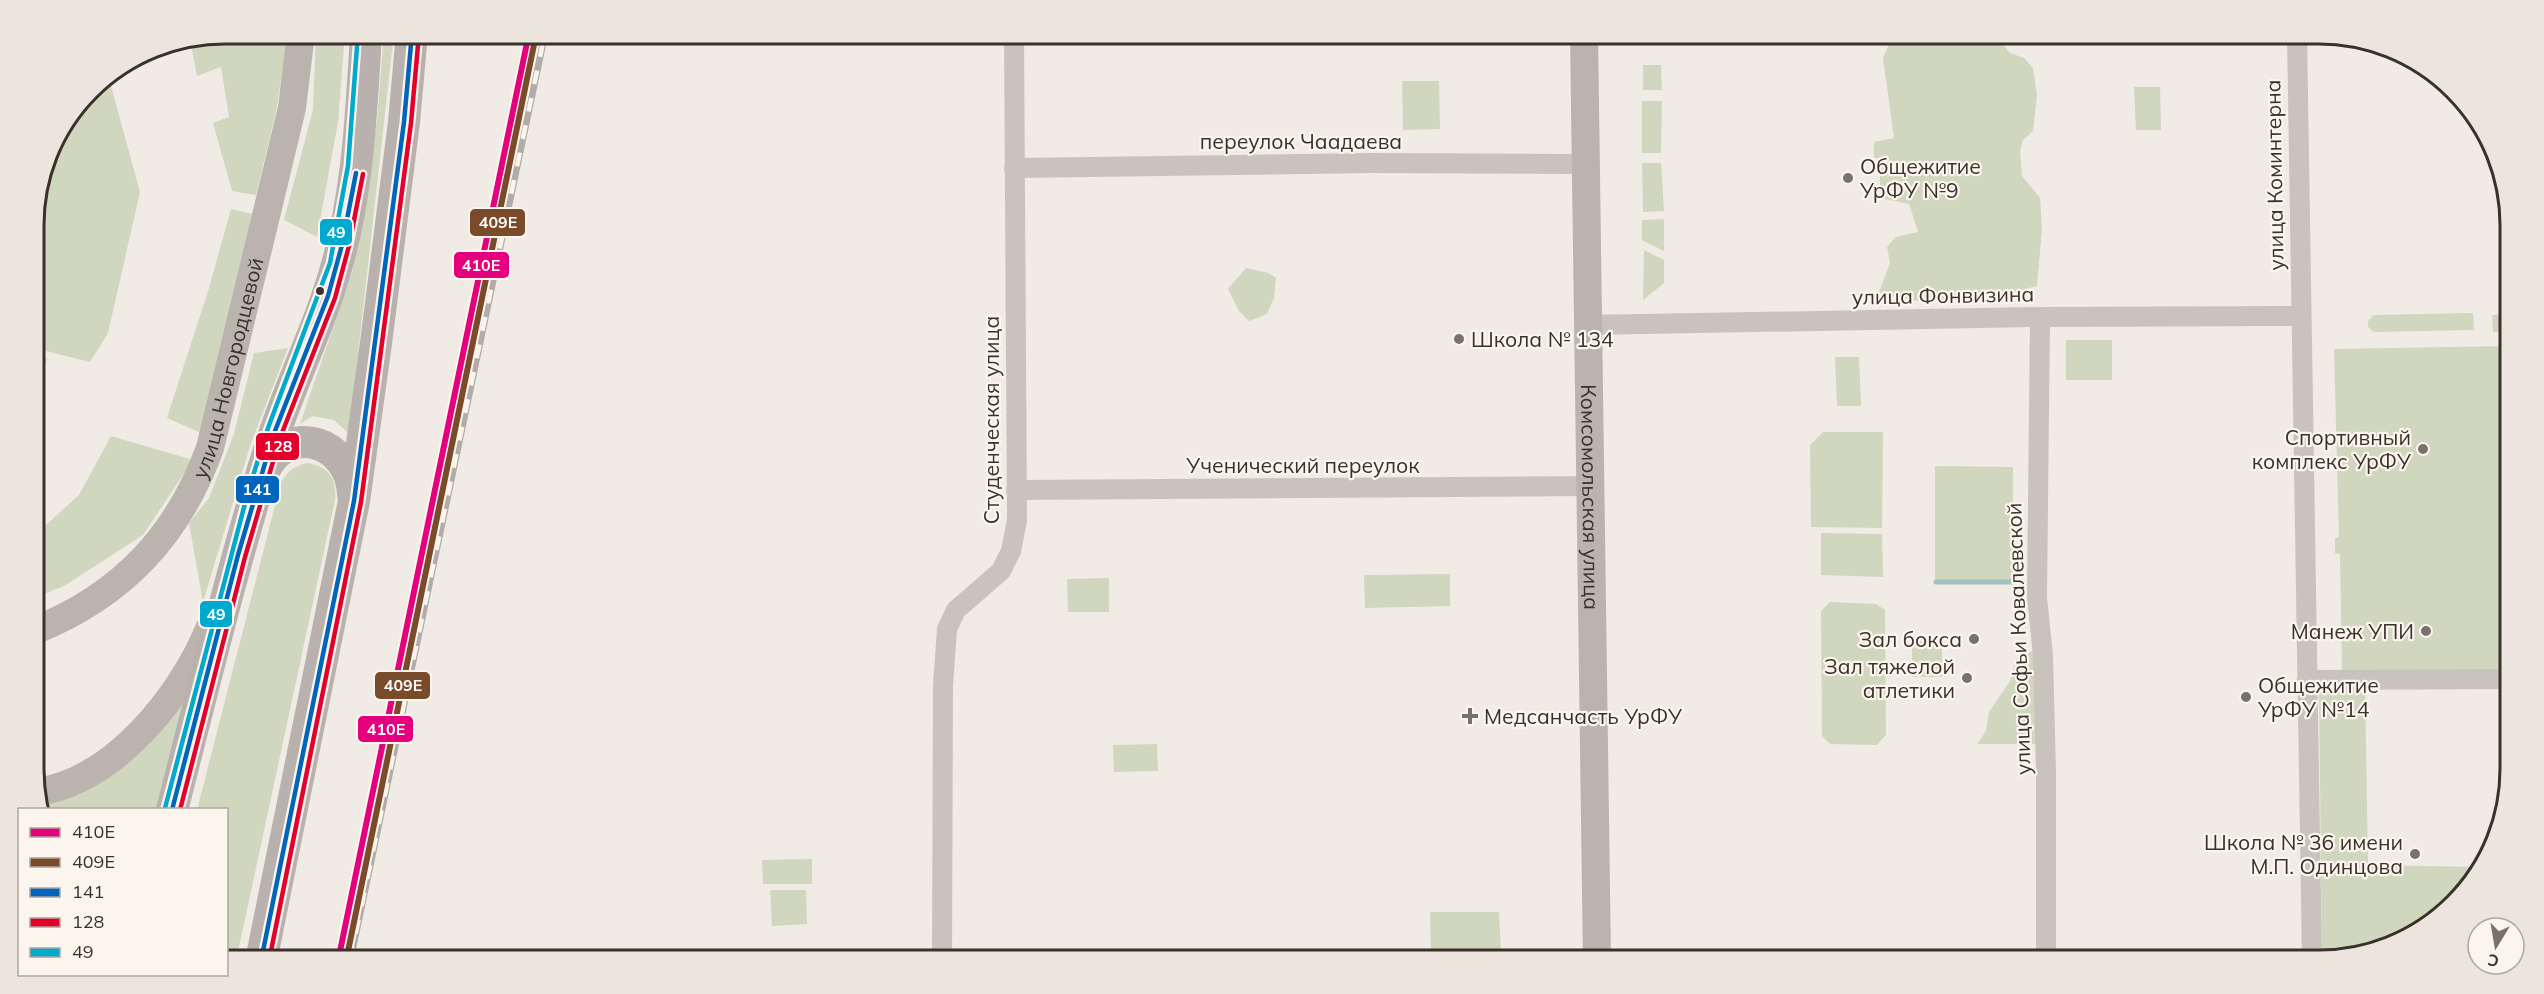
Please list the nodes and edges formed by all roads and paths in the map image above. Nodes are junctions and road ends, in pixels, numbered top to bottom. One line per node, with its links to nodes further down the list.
1 (300, 43): 17 (main road, улица Новгородцевой)
2 (366, 43): 12 (main road)
3 (411, 43): 15 (main road)
4 (1014, 43): 8 (street, Студенческая улица)
5 (1584, 43): 7 (main road, Комсомольская улица)
6 (2297, 43): 9 (street, улица Коминтерна)
7 (1588, 164): 8 (street, переулок Чаадаева); 11 (main road, Комсомольская улица)
8 (1014, 168): 14 (street, Студенческая улица)
9 (2300, 316): 10 (street, улица Фонвизина); 19 (street, улица Коминтерна)
10 (2040, 317): 11 (street, улица Фонвизина); 23 (street, улица Софьи Ковалевской)
11 (1587, 325): 13 (main road, Комсомольская улица)
12 (260, 480): 15 (main road); 16 (main road)
13 (1591, 486): 14 (street, Ученический переулок); 22 (main road, Комсомольская улица)
14 (1016, 490): 26 (street, Студенческая улица)
15 (354, 501): 25 (main road)
16 (238, 555): 20 (main road); 21 (main road)
17 (44, 626)
18 (2500, 679): 19 (street)
19 (2307, 680): 24 (street, улица Коминтерна)
20 (45, 790)
21 (173, 808)
22 (1597, 950)
23 (2046, 950)
24 (2312, 950)
25 (263, 951)
26 (942, 951)

